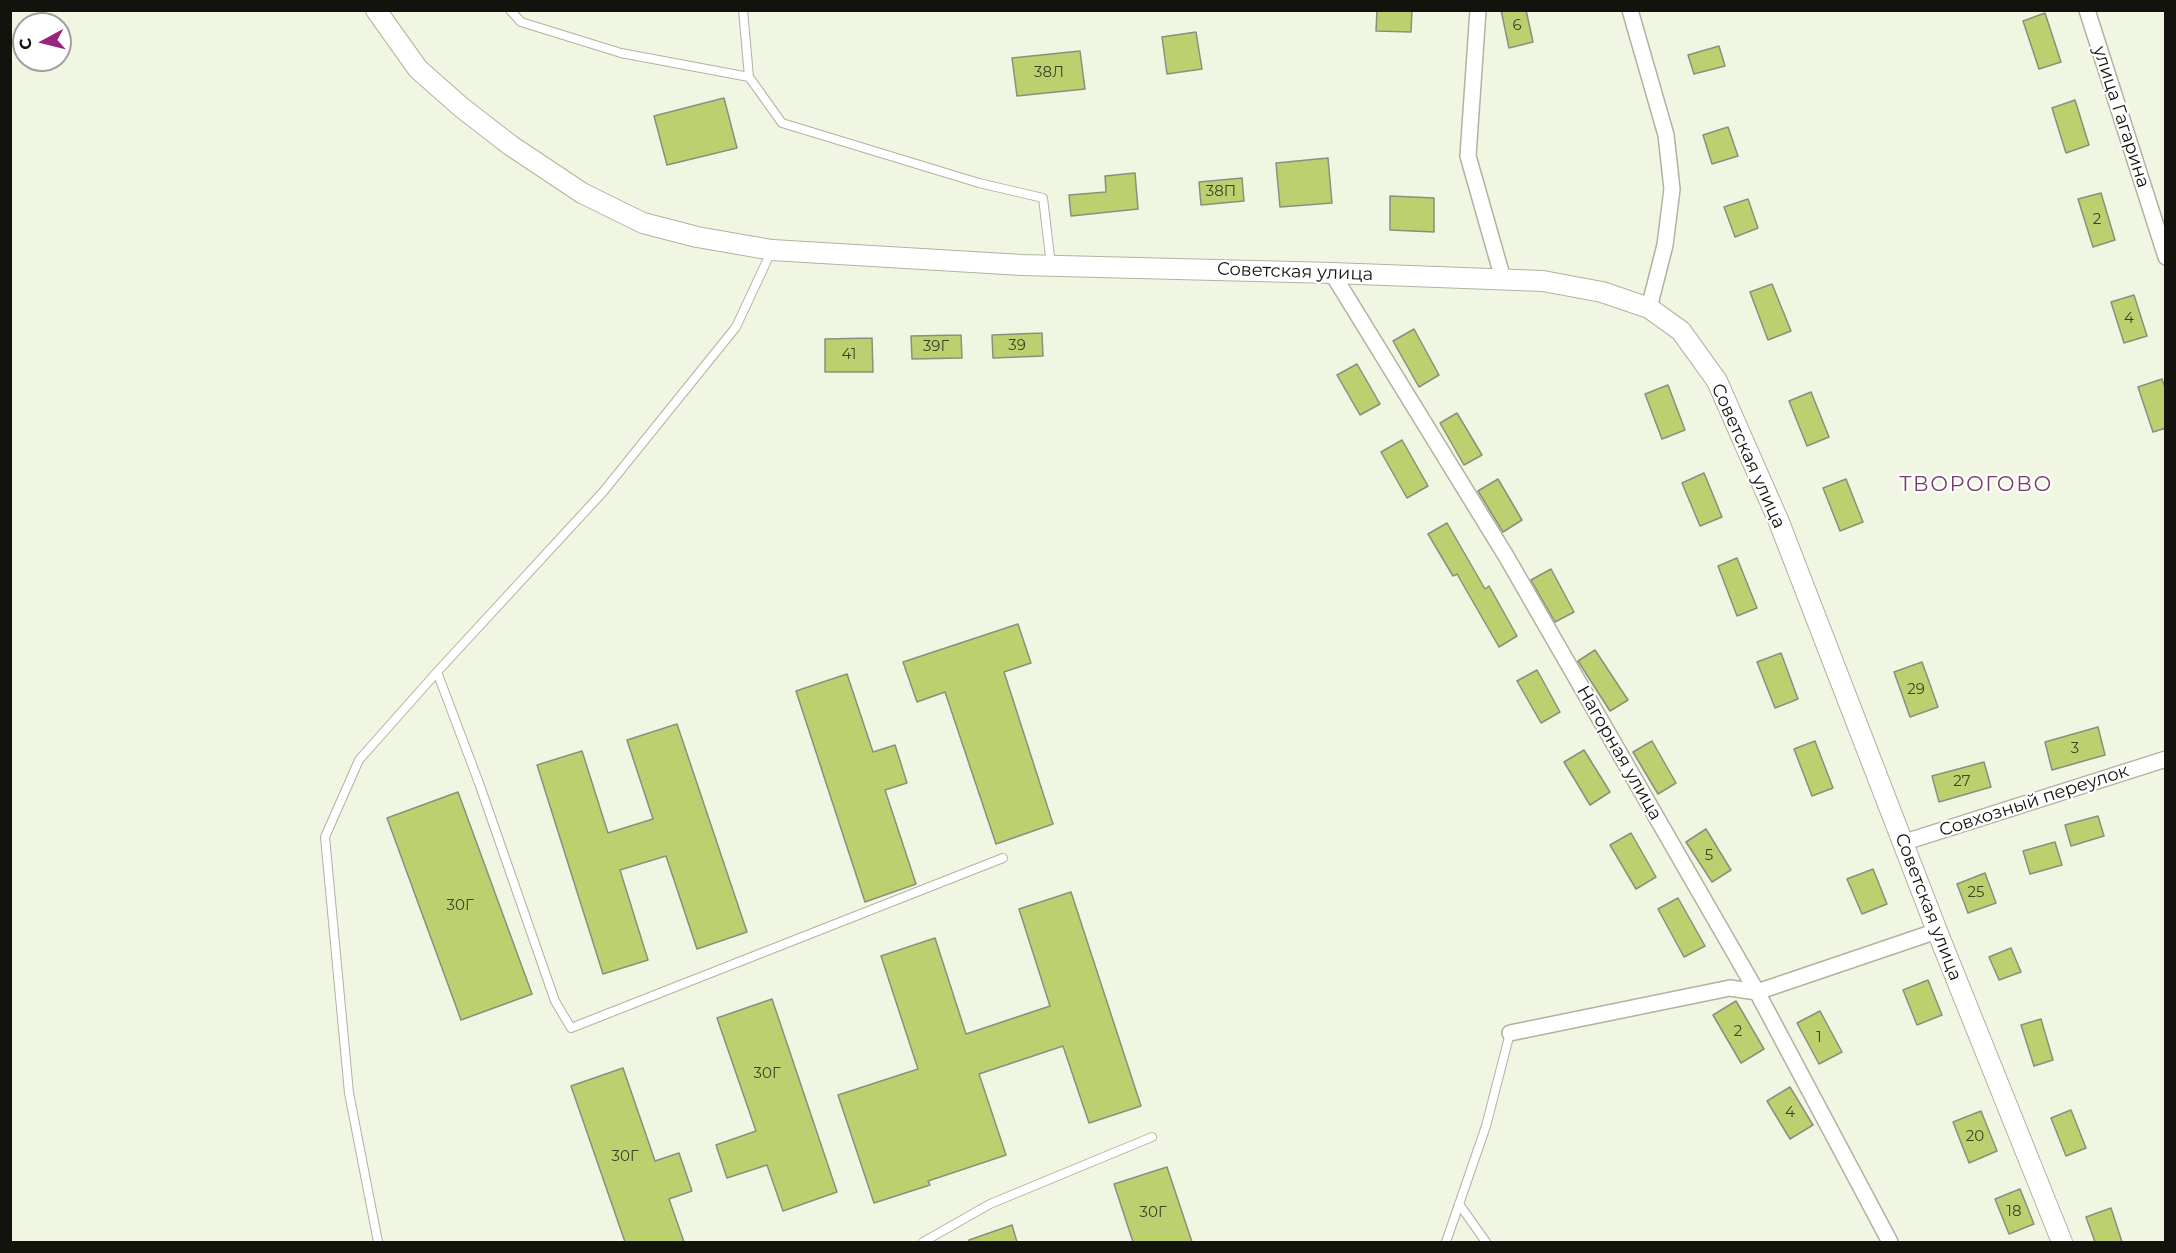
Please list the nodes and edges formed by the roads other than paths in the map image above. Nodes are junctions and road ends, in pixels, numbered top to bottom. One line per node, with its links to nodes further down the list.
1 (376, 10): 8 (street, Советская улица)
2 (510, 10): 7 (lane)
3 (743, 10): 7 (lane)
4 (1478, 10): 12 (street)
5 (1630, 10): 13 (street)
6 (2087, 10): 9 (street, улица Гагарина)
7 (749, 77): 10 (lane)
8 (772, 250): 10 (street, Советская улица); 14 (lane)
9 (2166, 257)
10 (1051, 266): 11 (street, Советская улица)
11 (1332, 273): 12 (street, Советская улица); 19 (street, Нагорная улица)
12 (1503, 279): 13 (street, Советская улица)
13 (1649, 308): 16 (street, Советская улица)
14 (437, 672): 17 (lane); 23 (lane)
15 (2166, 759): 16 (street, Совхозный переулок)
16 (1902, 843): 18 (street, Советская улица)
17 (1003, 858)
18 (1937, 931): 19 (street); 28 (street, Советская улица)
19 (1757, 993): 20 (street); 27 (street, Нагорная улица)
20 (1510, 1033): 22 (lane)
21 (1152, 1137): 24 (lane)
22 (1459, 1204): 25 (lane); 26 (lane)
23 (378, 1242)
24 (923, 1242)
25 (1446, 1242)
26 (1486, 1242)
27 (1890, 1242)
28 (2062, 1242)

